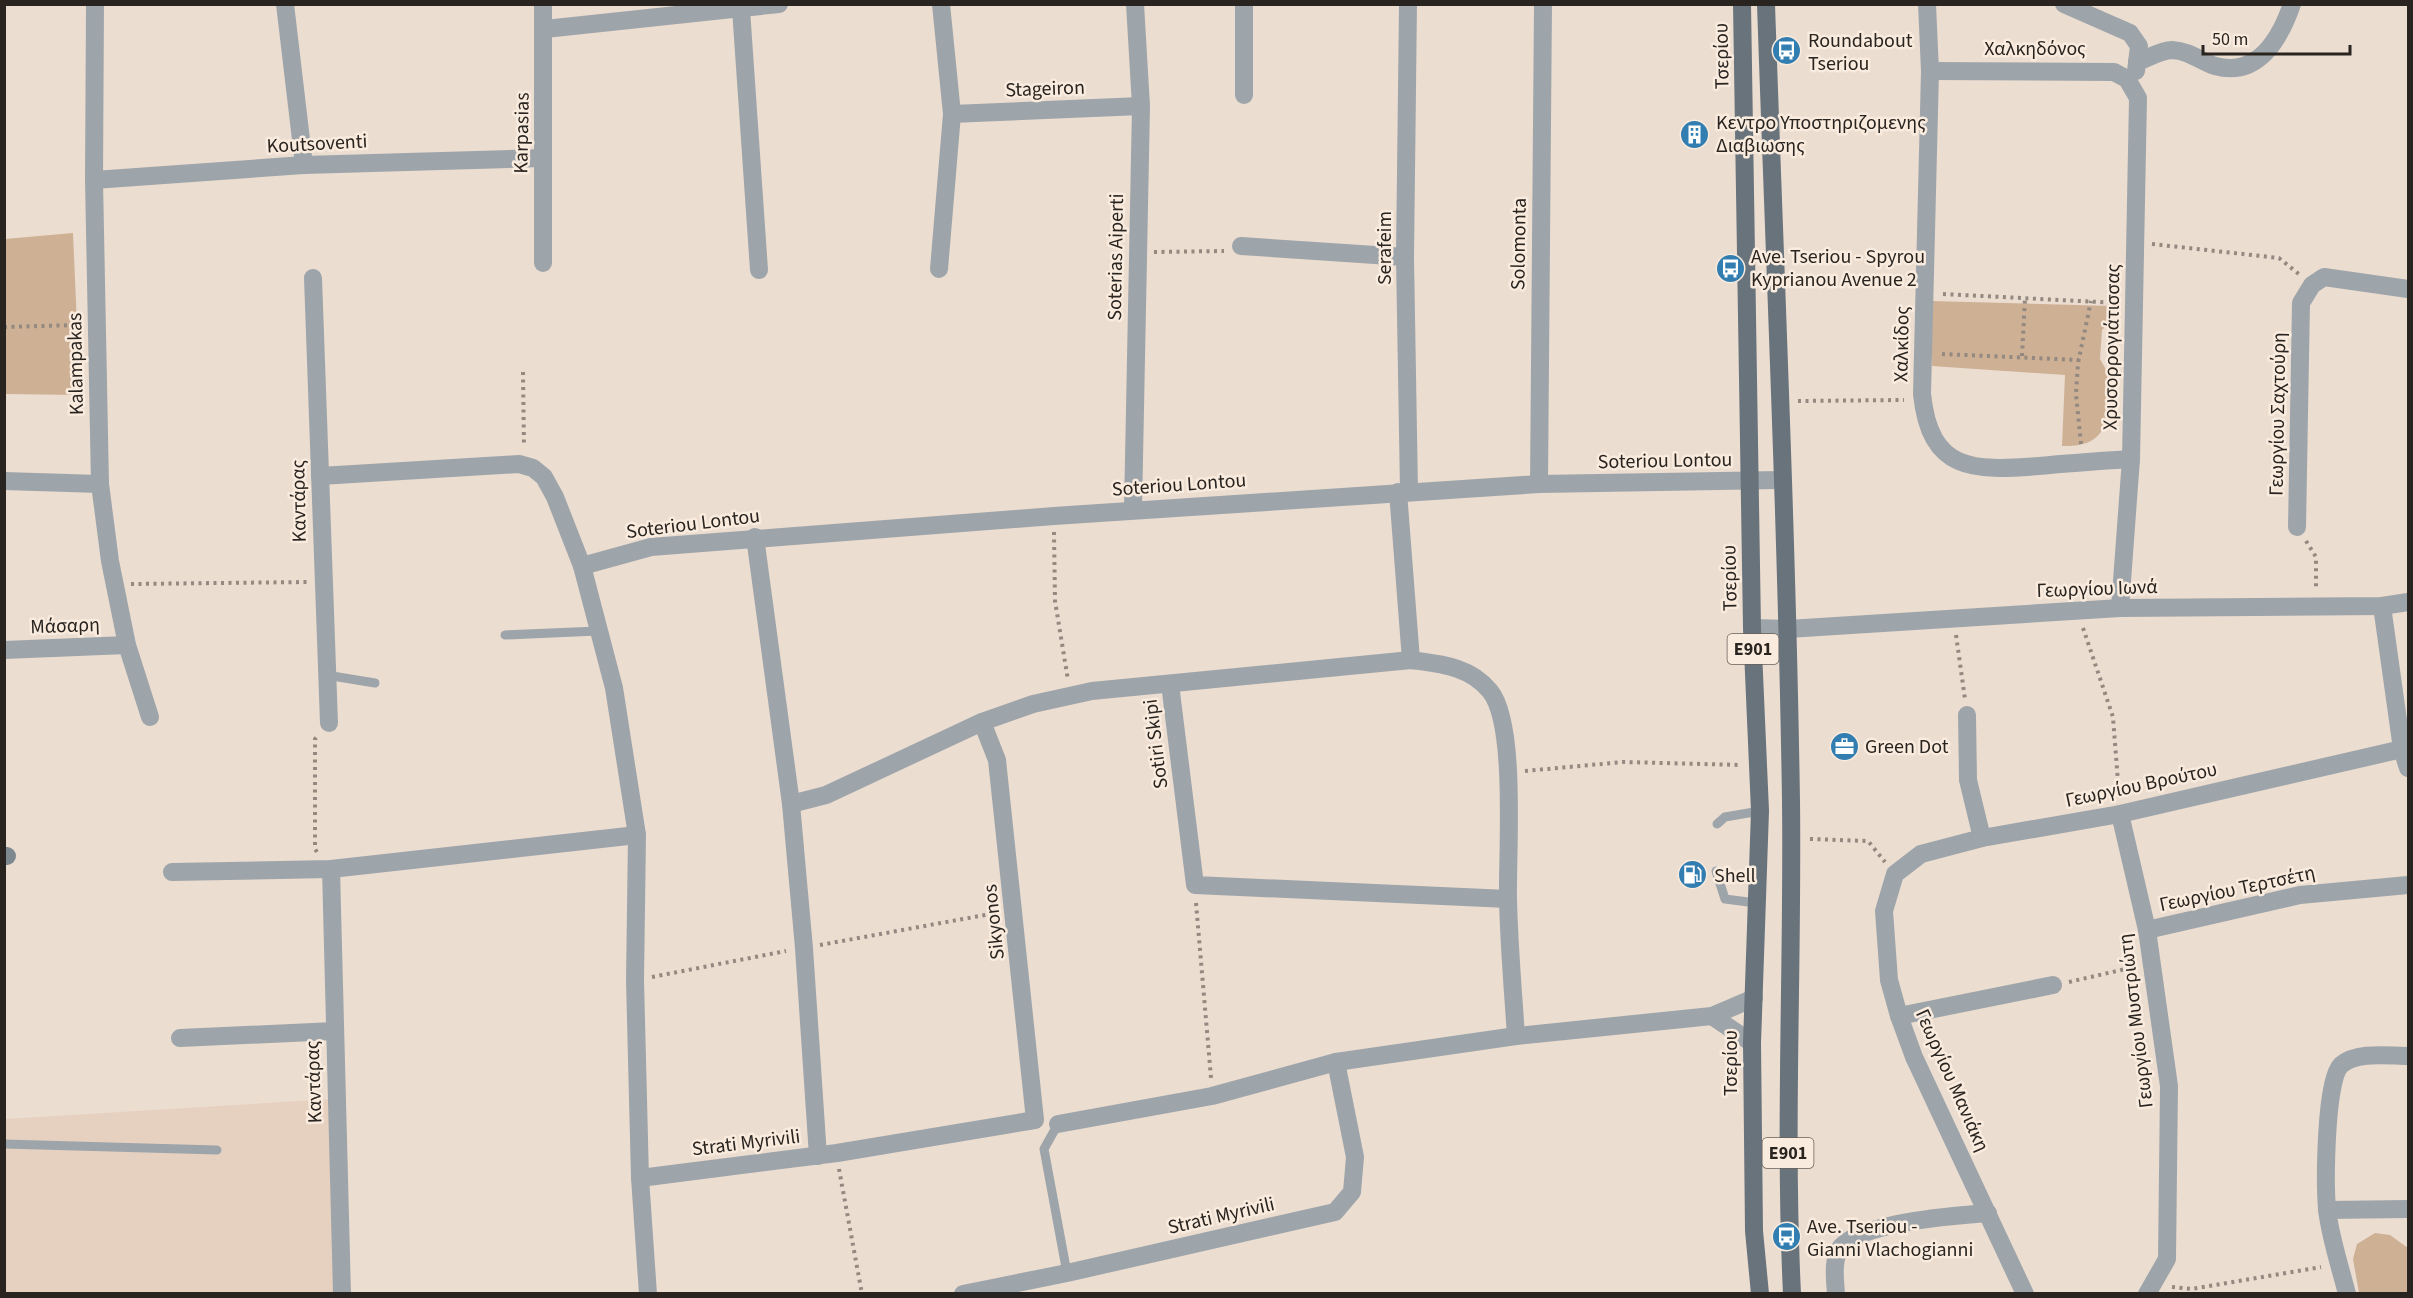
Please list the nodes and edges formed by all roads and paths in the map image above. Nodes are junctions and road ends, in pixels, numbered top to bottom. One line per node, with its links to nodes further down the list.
1 (95, 4): 25 (street, Kalampakas)
2 (285, 4): 24 (street)
3 (543, 4): 16 (street, Karpasias)
4 (779, 4): 15 (street)
5 (941, 4): 22 (street)
6 (1136, 4): 21 (street, Soterias Aiperti)
7 (1244, 4): 20 (street)
8 (1408, 4): 29 (street, Serafeim)
9 (1543, 4): 56 (street, Solomonta)
10 (1742, 4): 54 (main road, Τσερίου / E901)
11 (1766, 4): 47 (main road, E901)
12 (1927, 4): 18 (street, Χαλκίδος)
13 (2064, 4): 17 (street, Χρυσορρογιάτισσας)
14 (2292, 4): 17 (street)
15 (741, 9): 16 (street); 32 (street)
16 (545, 29): 23 (street, Karpasias)
17 (2137, 62): 19 (street, Χρυσορρογιάτισσας)
18 (1930, 71): 19 (street, Χαλκηδόνος); 36 (street, Χαλκίδος)
19 (2134, 88): 26 (street, Χρυσορρογιάτισσας)
20 (1244, 95)
21 (1141, 106): 22 (street, Stageiron); 28 (street, Soterias Aiperti)
22 (952, 114): 31 (street)
23 (542, 158): 24 (street, Koutsoventi); 30 (street, Karpasias)
24 (304, 165): 25 (street, Koutsoventi)
25 (94, 180): 40 (street, Kalampakas)
26 (2136, 243): 34 (path); 39 (street, Χρυσορρογιάτισσας)
27 (1241, 246): 28 (path); 29 (street)
28 (1138, 252): 58 (street, Soterias Aiperti)
29 (1406, 256): 57 (street, Serafeim)
30 (543, 263)
31 (939, 269)
32 (759, 270)
33 (313, 278): 51 (street, Καντάρας)
34 (2312, 285): 35 (street); 60 (street, Γεωργίου Σαχτούρη)
35 (2409, 290)
36 (1924, 293): 37 (path); 46 (street, Χαλκίδος)
37 (2025, 298): 38 (path); 43 (path)
38 (2091, 302): 39 (path); 44 (path)
39 (2134, 304): 49 (street, Χρυσορρογιάτισσας)
40 (97, 324): 41 (path); 55 (street, Kalampakas)
41 (4, 327)
42 (1942, 354): 43 (path)
43 (2022, 356): 44 (path)
44 (2079, 360): 48 (path)
45 (523, 372): 50 (path)
46 (1923, 400): 47 (path); 49 (street, Χαλκίδος)
47 (1779, 401): 52 (main road, E901)
48 (2081, 445)
49 (2131, 459): 68 (street, Χρυσορρογιάτισσας)
50 (525, 465): 51 (street); 62 (street)
51 (320, 476): 63 (street, Καντάρας)
52 (1781, 480): 54 (street, Soteriou Lontou); 72 (main road, E901)
53 (4, 481): 55 (street)
54 (1750, 482): 56 (street, Soteriou Lontou); 71 (main road, Τσερίου / E901)
55 (100, 484): 64 (street, Kalampakas)
56 (1539, 484): 57 (street, Soteriou Lontou)
57 (1404, 492): 58 (street, Soteriou Lontou); 77 (street, Serafeim)
58 (1133, 510): 59 (street, Soteriou Lontou)
59 (1054, 516): 61 (street, Soteriou Lontou); 81 (path)
60 (2297, 527): 66 (path)
61 (755, 537): 62 (street, Soteriou Lontou); 90 (street)
62 (582, 566): 73 (street)
63 (322, 581): 64 (path); 78 (street, Καντάρας)
64 (115, 584): 75 (street, Kalampakas)
65 (2409, 602): 67 (street, Γεωργίου Ιωνά)
66 (2316, 606): 67 (street, Γεωργίου Ιωνά); 68 (street, Γεωργίου Ιωνά)
67 (2382, 606): 86 (street)
68 (2120, 608): 69 (street, Γεωργίου Ιωνά)
69 (2076, 611): 70 (street, Γεωργίου Ιωνά); 92 (path)
70 (1954, 618): 72 (street, Γεωργίου Ιωνά); 82 (path)
71 (1752, 628): 72 (street, Γεωργίου Ιωνά); 87 (main road, Τσερίου / E901)
72 (1788, 629): 96 (main road, E901)
73 (598, 631): 74 (lane); 94 (street)
74 (505, 635)
75 (127, 645): 76 (street, Μάσαρη); 83 (street, Kalampakas)
76 (4, 650)
77 (1411, 660): 80 (street); 89 (street)
78 (326, 675): 79 (lane); 85 (street, Καντάρας)
79 (375, 683)
80 (1170, 684): 81 (street, Sotiri Skipi); 101 (street, Sotiri Skipi)
81 (1071, 695): 84 (street, Sotiri Skipi)
82 (1967, 715): 95 (street)
83 (150, 717)
84 (982, 722): 90 (street, Sotiri Skipi); 105 (street, Sikyonos)
85 (329, 723): 97 (path)
86 (2402, 748): 88 (street); 92 (street, Γεωργίου Βρούτου)
87 (1757, 766): 89 (path); 91 (main road, Τσερίου / E901)
88 (2409, 768)
89 (1507, 773): 103 (street)
90 (791, 804): 107 (street)
91 (1760, 811): 93 (lane); 104 (main road, Τσερίου / E901)
92 (2120, 814): 95 (street, Γεωργίου Βρούτου); 106 (street, Γεωργίου Μυστριώτη)
93 (1717, 824)
94 (637, 835): 97 (street); 109 (street)
95 (1982, 838): 100 (street, Γεωργίου Βρούτου)
96 (1791, 839): 100 (path); 139 (main road, E901)
97 (331, 869): 99 (street); 114 (street, Καντάρας)
98 (1716, 871): 104 (lane)
99 (172, 872)
100 (1895, 874): 113 (street, Γεωργίου Μανιάκη)
101 (1195, 885): 103 (street); 120 (path)
102 (2409, 885): 106 (street, Γεωργίου Τερτσέτη)
103 (1508, 899): 115 (street)
104 (1756, 903): 111 (main road, Τσερίου / E901)
105 (1014, 909): 107 (path); 121 (street, Sikyonos)
106 (2147, 930): 108 (street, Γεωργίου Μυστριώτη)
107 (804, 948): 109 (path); 126 (street)
108 (2152, 963): 110 (path); 133 (street, Γεωργίου Μυστριώτη)
109 (635, 980): 127 (street)
110 (2053, 985): 113 (street)
111 (1754, 998): 112 (street); 117 (main road, Τσερίου / E901)
112 (1712, 1016): 115 (street); 117 (street)
113 (1899, 1016): 130 (street, Γεωργίου Μανιάκη)
114 (334, 1031): 116 (street); 134 (street, Καντάρας)
115 (1516, 1036): 119 (street)
116 (180, 1038)
117 (1752, 1043): 138 (main road, Τσερίου / E901)
118 (2409, 1056): 129 (street)
119 (1336, 1062): 120 (street); 132 (street, Strati Myrivili)
120 (1212, 1096): 122 (street)
121 (1035, 1120): 125 (street, Strati Myrivili)
122 (1058, 1124): 132 (lane)
123 (4, 1144): 124 (lane)
124 (217, 1150)
125 (837, 1153): 126 (street, Strati Myrivili); 136 (path)
126 (818, 1156): 127 (street, Strati Myrivili)
127 (640, 1178): 135 (street)
128 (2409, 1209): 129 (street)
129 (2327, 1210): 131 (street)
130 (1989, 1213): 140 (street); 141 (street, Γεωργίου Μανιάκη)
131 (2340, 1264): 133 (path); 142 (street)
132 (1067, 1273): 137 (street, Strati Myrivili)
133 (2150, 1289)
134 (342, 1293)
135 (648, 1293)
136 (862, 1293)
137 (963, 1293)
138 (1760, 1293)
139 (1792, 1293)
140 (1836, 1293)
141 (2025, 1293)
142 (2347, 1293)

